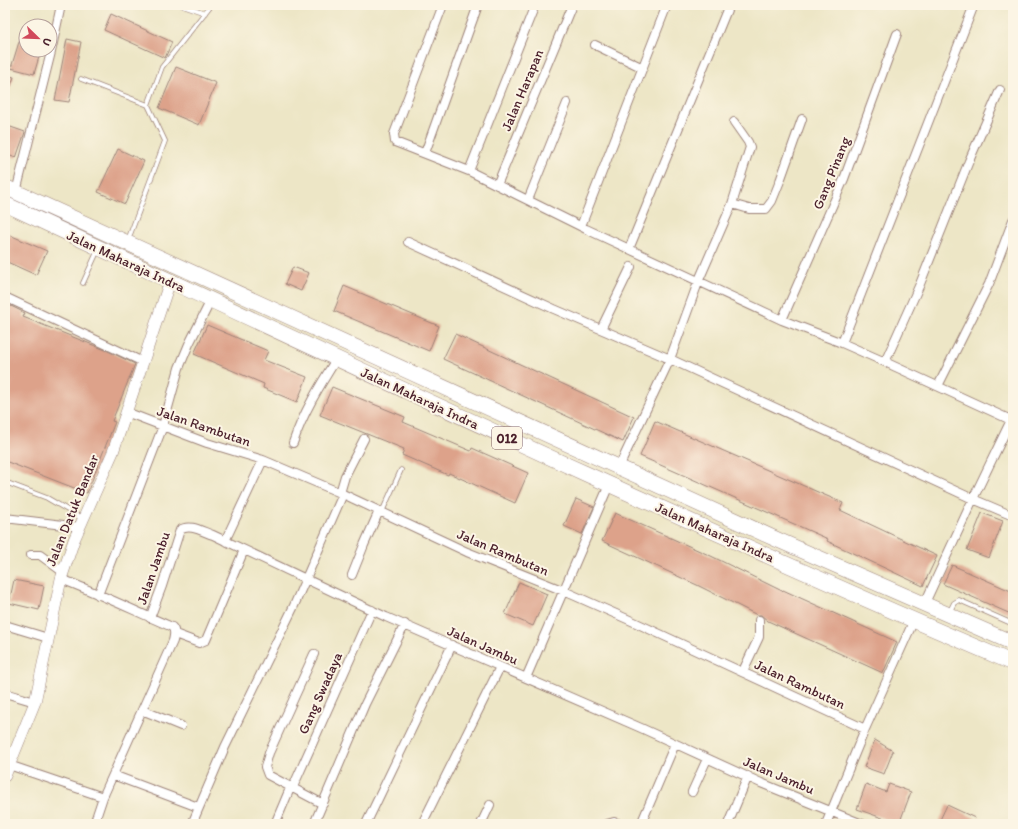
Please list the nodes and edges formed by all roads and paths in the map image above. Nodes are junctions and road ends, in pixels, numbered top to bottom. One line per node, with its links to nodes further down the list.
1 (61, 5): 24 (street)
2 (182, 5): 11 (lane)
3 (211, 5): 11 (lane)
4 (443, 5): 21 (street)
5 (478, 5): 21 (street)
6 (535, 5): 22 (street, Jalan Harapan)
7 (572, 5): 23 (street, Jalan Harapan)
8 (667, 5): 14 (street)
9 (729, 5): 33 (street)
10 (974, 5): 42 (street)
11 (205, 13): 18 (lane)
12 (897, 34): 40 (street, Gang Pinang)
13 (595, 45): 14 (street)
14 (643, 68): 29 (street)
15 (81, 78): 18 (lane)
16 (1000, 90): 47 (street)
17 (567, 104): 25 (street)
18 (148, 105): 30 (lane)
19 (802, 119): 27 (street)
20 (734, 122): 27 (street)
21 (425, 153): 22 (street)
22 (469, 171): 23 (street)
23 (497, 185): 25 (street)
24 (10, 190): 30 (highway, Jalan Maharaja Indra / 012)
25 (528, 200): 29 (street)
26 (5, 204): 32 (highway, Jalan Maharaja Indra / 012)
27 (732, 204): 35 (street)
28 (1013, 220): 49 (street)
29 (580, 226): 33 (street)
30 (127, 242): 43 (highway, Jalan Maharaja Indra / 012)
31 (408, 242): 41 (street)
32 (99, 248): 36 (highway, Jalan Maharaja Indra / 012); 37 (lane)
33 (629, 248): 35 (street)
34 (631, 267): 41 (street)
35 (699, 280): 40 (street); 45 (street)
36 (170, 281): 39 (highway, Jalan Maharaja Indra / 012); 46 (street, Jalan Datuk Bandar)
37 (83, 283)
38 (5, 297): 46 (street)
39 (211, 300): 44 (highway, Jalan Maharaja Indra / 012); 52 (street)
40 (782, 320): 42 (street)
41 (601, 329): 45 (street)
42 (842, 343): 47 (street)
43 (378, 357): 48 (highway); 56 (highway, Jalan Maharaja Indra / 012)
44 (336, 358): 48 (highway, Jalan Maharaja Indra / 012); 54 (street)
45 (670, 359): 56 (street); 61 (street)
46 (143, 362): 50 (street, Jalan Datuk Bandar)
47 (885, 362): 49 (street)
48 (370, 375): 59 (highway, Jalan Maharaja Indra / 012)
49 (938, 386): 51 (street)
50 (126, 412): 52 (street, Jalan Rambutan); 65 (street, Jalan Datuk Bandar)
51 (1012, 419): 61 (street)
52 (163, 426): 55 (street, Jalan Rambutan); 73 (street)
53 (364, 439): 60 (street)
54 (293, 443)
55 (263, 460): 60 (street, Jalan Rambutan); 66 (street)
56 (619, 467): 74 (highway, Jalan Maharaja Indra / 012)
57 (401, 470): 62 (lane)
58 (5, 482): 65 (lane)
59 (609, 485): 72 (street); 79 (highway, Jalan Maharaja Indra / 012)
60 (341, 494): 62 (street, Jalan Rambutan); 71 (street)
61 (973, 499): 63 (street); 74 (street)
62 (381, 512): 70 (street); 72 (street, Jalan Rambutan)
63 (1013, 516)
64 (5, 518): 65 (street)
65 (82, 523): 69 (street, Jalan Datuk Bandar)
66 (224, 541): 67 (street, Jalan Jambu); 77 (street, Jalan Jambu)
67 (244, 550): 71 (street, Jalan Jambu); 83 (street)
68 (31, 555): 69 (street)
69 (62, 575): 73 (street); 84 (street, Jalan Datuk Bandar)
70 (352, 575)
71 (305, 578): 75 (street, Jalan Jambu); 108 (street)
72 (564, 591): 90 (street, Jalan Rambutan); 91 (street)
73 (98, 595): 77 (street)
74 (924, 605): 76 (highway, Jalan Maharaja Indra / 012)
75 (372, 610): 80 (street, Jalan Jambu); 103 (street, Gang Swadaya)
76 (948, 615): 81 (lane); 85 (highway, Jalan Maharaja Indra / 012)
77 (150, 618): 83 (street)
78 (759, 620): 90 (street)
79 (914, 620): 88 (highway, Jalan Maharaja Indra / 012); 96 (street)
80 (405, 624): 86 (street, Jalan Jambu); 106 (street)
81 (1013, 624)
82 (5, 625): 84 (street)
83 (175, 634): 94 (street)
84 (48, 638): 93 (street, Jalan Datuk Bandar)
85 (1013, 643)
86 (452, 645): 89 (street, Jalan Jambu); 114 (street)
87 (314, 654): 103 (street)
88 (1013, 663)
89 (500, 667): 91 (street, Jalan Jambu); 115 (street)
90 (743, 672): 96 (street, Jalan Rambutan)
91 (526, 678): 97 (street, Jalan Jambu)
92 (5, 694): 93 (street)
93 (35, 702): 99 (street, Jalan Datuk Bandar)
94 (142, 710): 95 (street); 100 (street)
95 (181, 726)
96 (865, 729): 109 (street)
97 (675, 744): 98 (street, Jalan Jambu); 119 (street)
98 (707, 759): 102 (street, Jalan Jambu); 104 (street)
99 (7, 764): 101 (street, Jalan Datuk Bandar); 105 (street)
100 (113, 775): 105 (street); 108 (street)
101 (5, 776)
102 (748, 776): 109 (street, Jalan Jambu); 120 (street)
103 (292, 787): 106 (street); 112 (street, Gang Swadaya)
104 (692, 792)
105 (103, 797): 110 (street)
106 (323, 804): 113 (street)
107 (490, 805): 116 (street)
108 (198, 807): 111 (street)
109 (832, 812): 121 (street); 122 (street, Jalan Jambu)
110 (94, 824)
111 (192, 824)
112 (275, 824)
113 (314, 824)
114 (366, 824)
115 (422, 824)
116 (481, 824)
117 (607, 824): 118 (street)
118 (620, 824)
119 (641, 824)
120 (728, 824)
121 (826, 824)
122 (862, 824)

